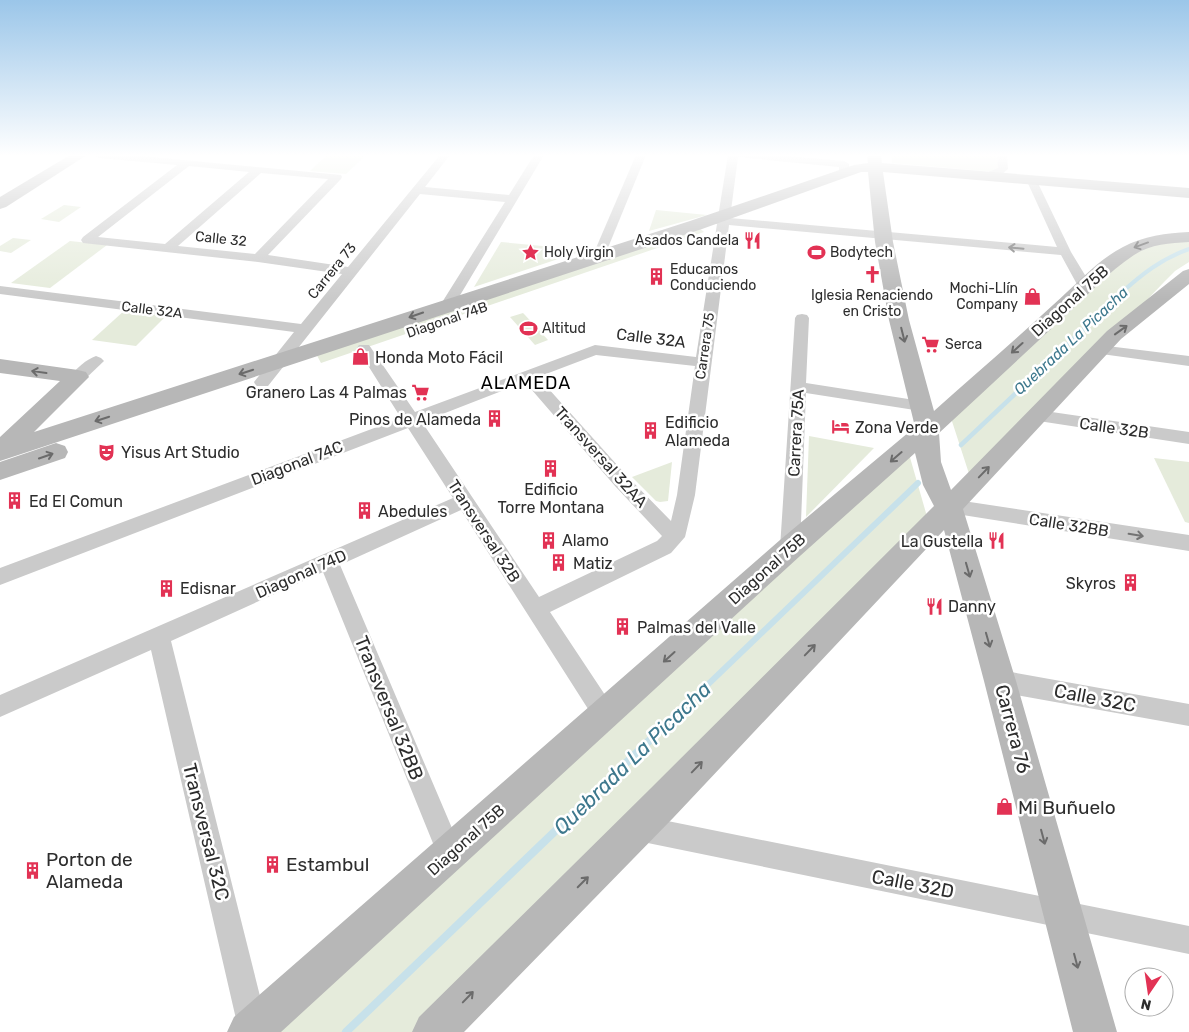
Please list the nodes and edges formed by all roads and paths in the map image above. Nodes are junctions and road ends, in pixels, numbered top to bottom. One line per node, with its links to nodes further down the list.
1 (135, 203): 15 (street)
2 (220, 203): 16 (street)
3 (311, 203): 19 (street)
4 (405, 203): 20 (street, Carrera 73)
5 (509, 203): 24 (street)
6 (621, 203): 18 (street)
7 (731, 203): 12 (street, Carrera 75)
8 (777, 203): 12 (street, Diagonal 74B)
9 (777, 203): 12 (street, Diagonal 74B)
10 (880, 203): 13 (street, Carrera 76)
11 (1042, 203): 17 (street)
12 (730, 221): 13 (street); 18 (street, Diagonal 74B); 27 (street, Diagonal 74B); 33 (street, Carrera 75)
13 (884, 236): 17 (street, one-way to 13); 41 (street, Carrera 76, one-way to 41)
14 (1189, 237): 22 (street, Diagonal 75B, one-way to 22)
15 (87, 240): 16 (street, Calle 32)
16 (167, 249): 19 (street, Calle 32)
17 (1065, 252): 22 (street)
18 (600, 255): 24 (street, Diagonal 74B)
19 (258, 258): 20 (street, Calle 32)
20 (351, 271): 26 (street, Carrera 73)
21 (1189, 275): 29 (street, one-way to 21)
22 (1084, 285): 41 (street, Diagonal 75B, one-way to 41)
23 (0, 290): 26 (street, Calle 32A)
24 (448, 304): 31 (street, Diagonal 74B, one-way to 31)
25 (802, 318): 38 (street, Carrera 75A)
26 (304, 329): 31 (street, Carrera 73)
27 (364, 348): 37 (street, Diagonal 74B); 40 (street, Transversal 32B)
28 (594, 350): 33 (street, Calle 32A); 35 (street, Diagonal 74C)
29 (1099, 350): 32 (street); 39 (street)
30 (96, 360): 36 (street)
31 (278, 361): 37 (street, Carrera 73); 43 (street, Diagonal 74B, one-way to 43)
32 (1189, 361)
33 (702, 362): 47 (street, Carrera 75)
34 (0, 366): 36 (street, one-way to 34)
35 (528, 376): 40 (street, Diagonal 74C); 47 (street, Transversal 32AA)
36 (78, 377): 43 (street)
37 (262, 382): 44 (street, Diagonal 74B, one-way to 37)
38 (798, 387): 41 (street); 49 (street, Carrera 75A)
39 (1038, 416): 42 (street, Calle 32B); 45 (street, one-way to 39)
40 (411, 420): 46 (street, Transversal 32B); 51 (street, Diagonal 74C)
41 (928, 433): 45 (street, Carrera 76); 49 (street, Diagonal 75B, one-way to 49)
42 (1189, 438)
43 (0, 451)
44 (0, 471)
45 (950, 497): 48 (street, Calle 32BB, one-way to 48); 54 (street, Carrera 76, one-way to 54); 58 (street, one-way to 45)
46 (464, 501): 50 (street, Diagonal 74D); 52 (street, Transversal 32B)
47 (675, 537): 52 (street)
48 (1189, 543)
49 (790, 548): 56 (street, Diagonal 75B, one-way to 56)
50 (329, 562): 53 (street, Diagonal 74D); 59 (street, Transversal 32BB)
51 (0, 577)
52 (536, 609): 56 (street, Transversal 32B)
53 (159, 636): 55 (street, Diagonal 74D); 62 (street, Transversal 32C)
54 (1000, 681): 57 (street, Calle 32C); 60 (street, Carrera 76, one-way to 60)
55 (0, 706)
56 (605, 715): 59 (street, Diagonal 75B)
57 (1189, 715)
58 (638, 828): 60 (street, Calle 32D); 63 (street, one-way to 58)
59 (450, 854): 62 (street, Diagonal 75B)
60 (1063, 914): 61 (street, Calle 32D); 64 (street, Carrera 76, one-way to 64)
61 (1189, 940)
62 (251, 1030)
63 (434, 1032)
64 (1095, 1032)

